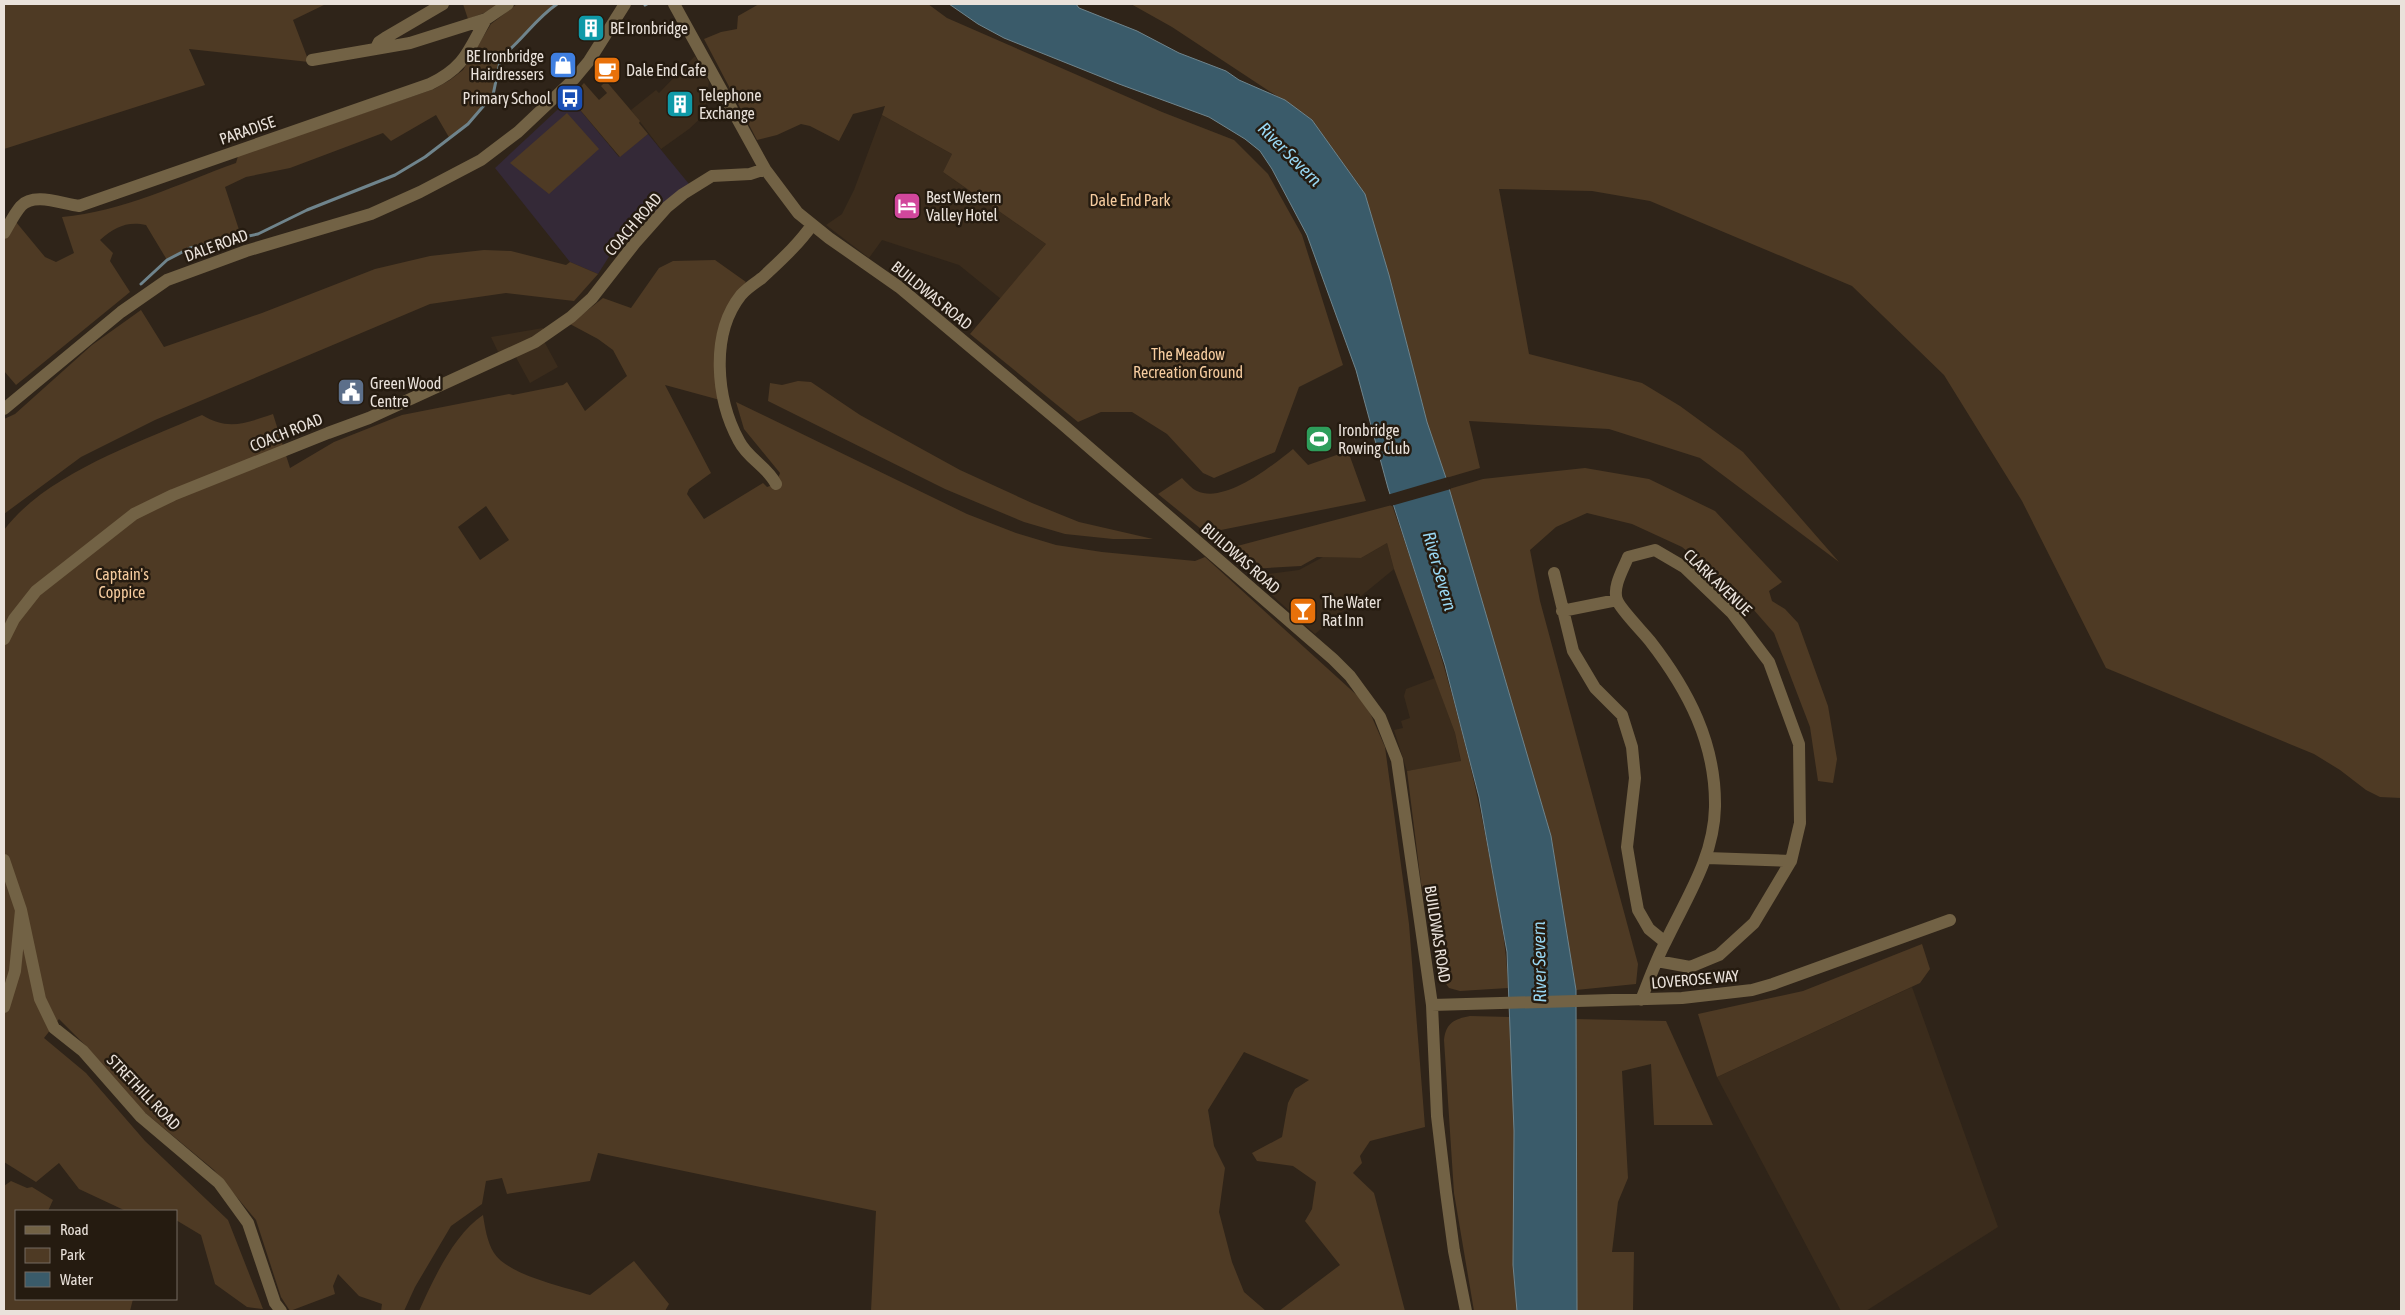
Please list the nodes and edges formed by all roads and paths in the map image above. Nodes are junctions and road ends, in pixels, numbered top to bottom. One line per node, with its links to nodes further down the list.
1 (443, 4): 6 (street)
2 (508, 4): 5 (street, PARADISE)
3 (625, 4): 11 (street, DALE ROAD)
4 (674, 4): 8 (street, BUILDWAS ROAD)
5 (486, 19): 6 (street, PARADISE); 10 (street, PARADISE)
6 (376, 48): 7 (street, PARADISE)
7 (312, 60)
8 (765, 170): 9 (street, BUILDWAS ROAD); 16 (street, COACH ROAD)
9 (812, 225): 12 (street); 25 (street, BUILDWAS ROAD)
10 (4, 233)
11 (4, 409)
12 (775, 476)
13 (1554, 573): 15 (street)
14 (1616, 600): 15 (street); 17 (street); 19 (street, CLARK AVENUE)
15 (1562, 611): 22 (street)
16 (4, 639)
17 (1707, 858): 19 (street); 22 (street)
18 (4, 860): 20 (street)
19 (1791, 861): 23 (street, CLARK AVENUE)
20 (21, 910): 26 (street); 27 (street, STRETHILL ROAD)
21 (1950, 920): 24 (street, LOVEROSE WAY)
22 (1665, 942): 23 (street)
23 (1657, 960): 24 (street)
24 (1641, 1000): 25 (street, LOVEROSE WAY)
25 (1432, 1005): 28 (street, BUILDWAS ROAD)
26 (4, 1007)
27 (281, 1311)
28 (1466, 1311)

